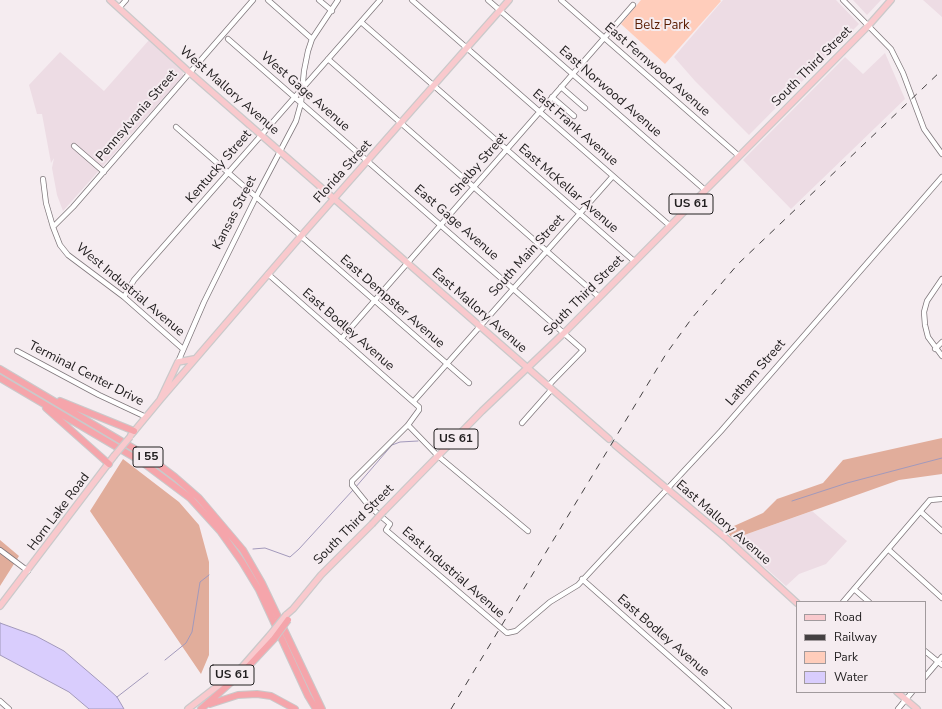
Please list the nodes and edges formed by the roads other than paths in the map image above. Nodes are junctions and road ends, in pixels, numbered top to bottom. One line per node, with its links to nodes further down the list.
1 (110, 0): 15 (main road, West Mallory Avenue)
2 (126, 0): 15 (street)
3 (253, 0): 25 (street, Pennsylvania Street)
4 (268, 0): 22 (street)
5 (319, 0): 16 (street)
6 (338, 0): 16 (street, Kansas Street)
7 (380, 0): 18 (street, Kentucky Street)
8 (412, 0): 23 (street, East Frank Avenue)
9 (488, 0): 17 (street, East Norwood Avenue)
10 (509, 0): 17 (main road, Florida Street)
11 (561, 0): 20 (street, East Fernwood Avenue)
12 (844, 0): 19 (street)
13 (892, 0): 19 (main road, South Third Street / US 61)
14 (633, 5): 20 (street, Shelby Street)
15 (119, 8): 25 (main road, West Mallory Avenue)
16 (332, 11): 22 (street, Kansas Street)
17 (500, 11): 23 (main road, Florida Street); 26 (street, East Norwood Avenue)
18 (361, 22): 24 (street, Kentucky Street); 27 (street, East McKellar Avenue)
19 (869, 25): 42 (street); 43 (main road, South Third Street / US 61)
20 (605, 38): 26 (street, Shelby Street); 43 (street, East Fernwood Avenue)
21 (228, 39): 31 (street, West Gage Avenue)
22 (312, 39): 29 (street, Kansas Street)
23 (467, 48): 27 (main road, Florida Street); 34 (street, East Frank Avenue)
24 (328, 60): 29 (street, Kentucky Street); 36 (street)
25 (190, 72): 38 (main road, West Mallory Avenue); 45 (street, Pennsylvania Street)
26 (573, 74): 28 (street, Shelby Street); 51 (street, East Norwood Avenue)
27 (435, 86): 36 (main road, Florida Street); 40 (street, East McKellar Avenue)
28 (561, 87): 30 (street, Shelby Street); 33 (street)
29 (304, 88): 31 (street, Kentucky Street); 32 (street, Kansas Street)
30 (552, 97): 34 (street, Shelby Street); 35 (street)
31 (295, 98): 32 (street, West Gage Avenue); 38 (street, Kentucky Street)
32 (301, 103): 41 (street, Kansas Street); 44 (street, West Gage Avenue)
33 (585, 108)
34 (540, 112): 40 (street, Shelby Street); 47 (street, East Frank Avenue)
35 (574, 116)
36 (400, 123): 44 (main road, Florida Street); 50 (street)
37 (176, 127): 46 (street, East Dempster Avenue)
38 (262, 135): 41 (main road, West Mallory Avenue); 46 (street, Kentucky Street)
39 (74, 146): 45 (street)
40 (507, 150): 50 (street, Shelby Street); 54 (street, East McKellar Avenue)
41 (280, 151): 52 (street, Kansas Street); 53 (main road, West Mallory Avenue)
42 (942, 154)
43 (739, 156): 51 (main road, South Third Street / US 61)
44 (368, 161): 53 (main road, Florida Street); 55 (street, East Gage Avenue)
45 (104, 172): 57 (street, Pennsylvania Street)
46 (229, 173): 52 (street, East Dempster Avenue); 65 (street, Kentucky Street)
47 (613, 176): 54 (street, South Main Street); 56 (street, East Frank Avenue)
48 (942, 177): 95 (street, Latham Street)
49 (43, 179): 57 (street, West Industrial Avenue)
50 (474, 187): 55 (street, Shelby Street); 59 (street)
51 (705, 190): 56 (main road, South Third Street / US 61)
52 (256, 196): 58 (street, East Dempster Avenue); 72 (street, Kansas Street)
53 (334, 198): 58 (main road, Florida Street); 61 (main road, East Mallory Avenue)
54 (580, 214): 59 (street, South Main Street); 60 (street, East McKellar Avenue)
55 (441, 225): 61 (street, Shelby Street); 64 (street, East Gage Avenue)
56 (669, 225): 60 (main road, South Third Street / US 61)
57 (53, 227): 65 (street, West Industrial Avenue)
58 (301, 236): 62 (main road, Florida Street); 67 (street, East Dempster Avenue)
59 (546, 251): 64 (street, South Main Street); 66 (street)
60 (634, 261): 66 (main road, South Third Street / US 61)
61 (408, 264): 67 (street, Shelby Street); 68 (main road, East Mallory Avenue)
62 (268, 274): 70 (street, East Bodley Avenue); 76 (main road, Florida Street)
63 (942, 279): 73 (street)
64 (514, 288): 68 (street, South Main Street); 69 (street, East Gage Avenue)
65 (124, 297): 72 (street, West Industrial Avenue)
66 (599, 297): 69 (main road, South Third Street / US 61)
67 (375, 301): 70 (street, Shelby Street); 78 (street, East Dempster Avenue)
68 (479, 326): 78 (street, South Main Street); 79 (main road, East Mallory Avenue)
69 (564, 332): 79 (main road, South Third Street / US 61); 83 (street, East Gage Avenue)
70 (341, 339): 86 (street, East Bodley Avenue)
71 (942, 342): 73 (street)
72 (183, 349): 77 (street, Kansas Street)
73 (935, 349): 75 (street)
74 (17, 351): 87 (street, Terminal Center Drive)
75 (942, 356)
76 (194, 359): 77 (main road); 85 (main road, Florida Street)
77 (178, 362): 85 (main road, Kansas Street)
78 (446, 364): 82 (street, East Dempster Avenue); 86 (street, South Main Street)
79 (527, 367): 83 (main road, East Mallory Avenue); 93 (main road, South Third Street / US 61)
80 (0, 369): 84 (highway, I 55)
81 (0, 378): 84 (highway, I 55)
82 (469, 383)
83 (550, 388): 88 (street); 91 (main road, East Mallory Avenue)
84 (33, 393): 90 (highway); 94 (highway); 124 (highway, I 55); 125 (highway, I 55)
85 (160, 400): 87 (main road, Kansas Street)
86 (414, 401): 89 (street)
87 (146, 417): 90 (main road, Kansas Street)
88 (522, 423)
89 (408, 424): 93 (street); 103 (street, East Industrial Avenue)
90 (134, 431): 94 (main road, Horn Lake Road, bridge)
91 (609, 439)
92 (616, 445): 95 (main road, East Mallory Avenue)
93 (438, 456): 98 (street); 110 (main road, South Third Street / US 61, bridge)
94 (109, 464): 102 (main road, Horn Lake Road)
95 (667, 489): 103 (street, Latham Street); 108 (main road, East Mallory Avenue)
96 (942, 499): 97 (street)
97 (921, 512): 99 (street); 101 (street)
98 (528, 531)
99 (942, 531)
100 (0, 550): 102 (street)
101 (888, 550): 104 (street); 105 (street)
102 (28, 571): 109 (main road, Horn Lake Road)
103 (582, 580): 126 (street, East Bodley Avenue)
104 (854, 589): 106 (street); 107 (street)
105 (942, 598)
106 (844, 601)
107 (868, 601)
108 (796, 602)
109 (0, 606)
110 (287, 618): 111 (highway, South Third Street / US 61, bridge)
111 (272, 637): 121 (main road, South Third Street / US 61); 122 (highway, South Third Street / US 61)
112 (926, 652): 114 (street)
113 (942, 657): 114 (street)
114 (940, 664): 115 (street)
115 (926, 676)
116 (898, 693): 118 (main road)
117 (911, 693): 118 (street)
118 (906, 699): 127 (street); 128 (main road)
119 (0, 701): 120 (street)
120 (9, 709)
121 (188, 709)
122 (201, 709): 123 (highway)
123 (296, 709)
124 (316, 709)
125 (322, 709)
126 (729, 709)
127 (898, 709)
128 (916, 709)

